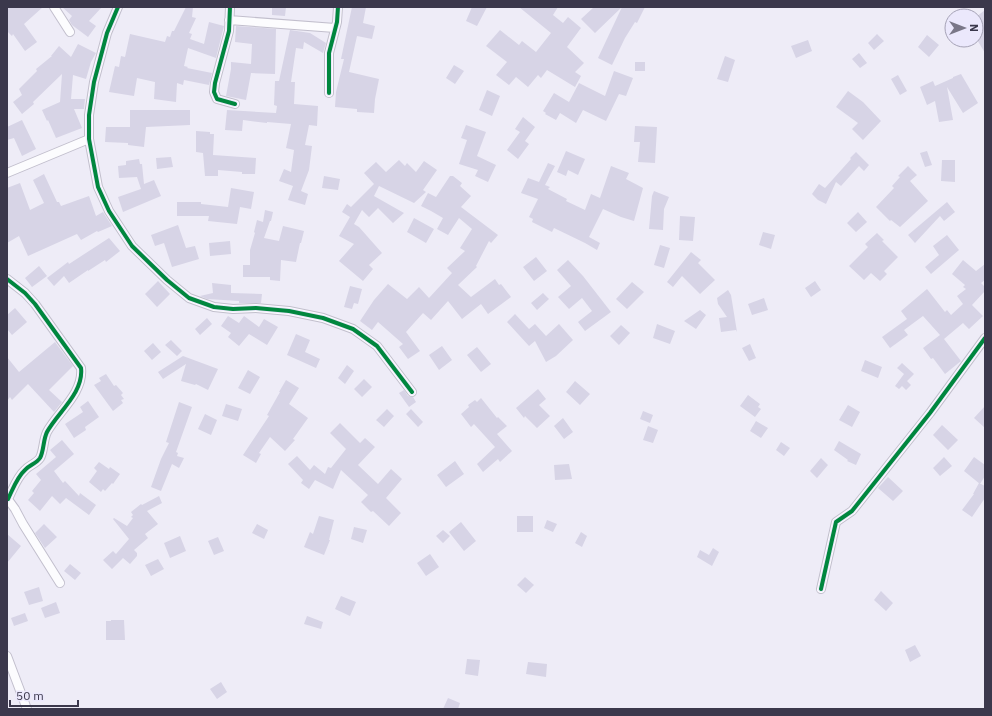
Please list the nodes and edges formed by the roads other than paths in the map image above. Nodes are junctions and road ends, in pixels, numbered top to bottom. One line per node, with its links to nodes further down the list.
1 (54, 7): 7 (street)
2 (118, 7): 10 (street)
3 (230, 7): 5 (street)
4 (338, 7): 6 (street)
5 (229, 20): 6 (street); 9 (street)
6 (335, 28): 8 (street)
7 (70, 32)
8 (329, 93)
9 (234, 104)
10 (89, 139): 11 (street); 14 (street)
11 (7, 173)
12 (7, 279): 15 (street)
13 (985, 338): 17 (street)
14 (412, 392)
15 (7, 498): 16 (street)
16 (60, 583)
17 (821, 589)
18 (7, 656): 19 (street)
19 (27, 709)

